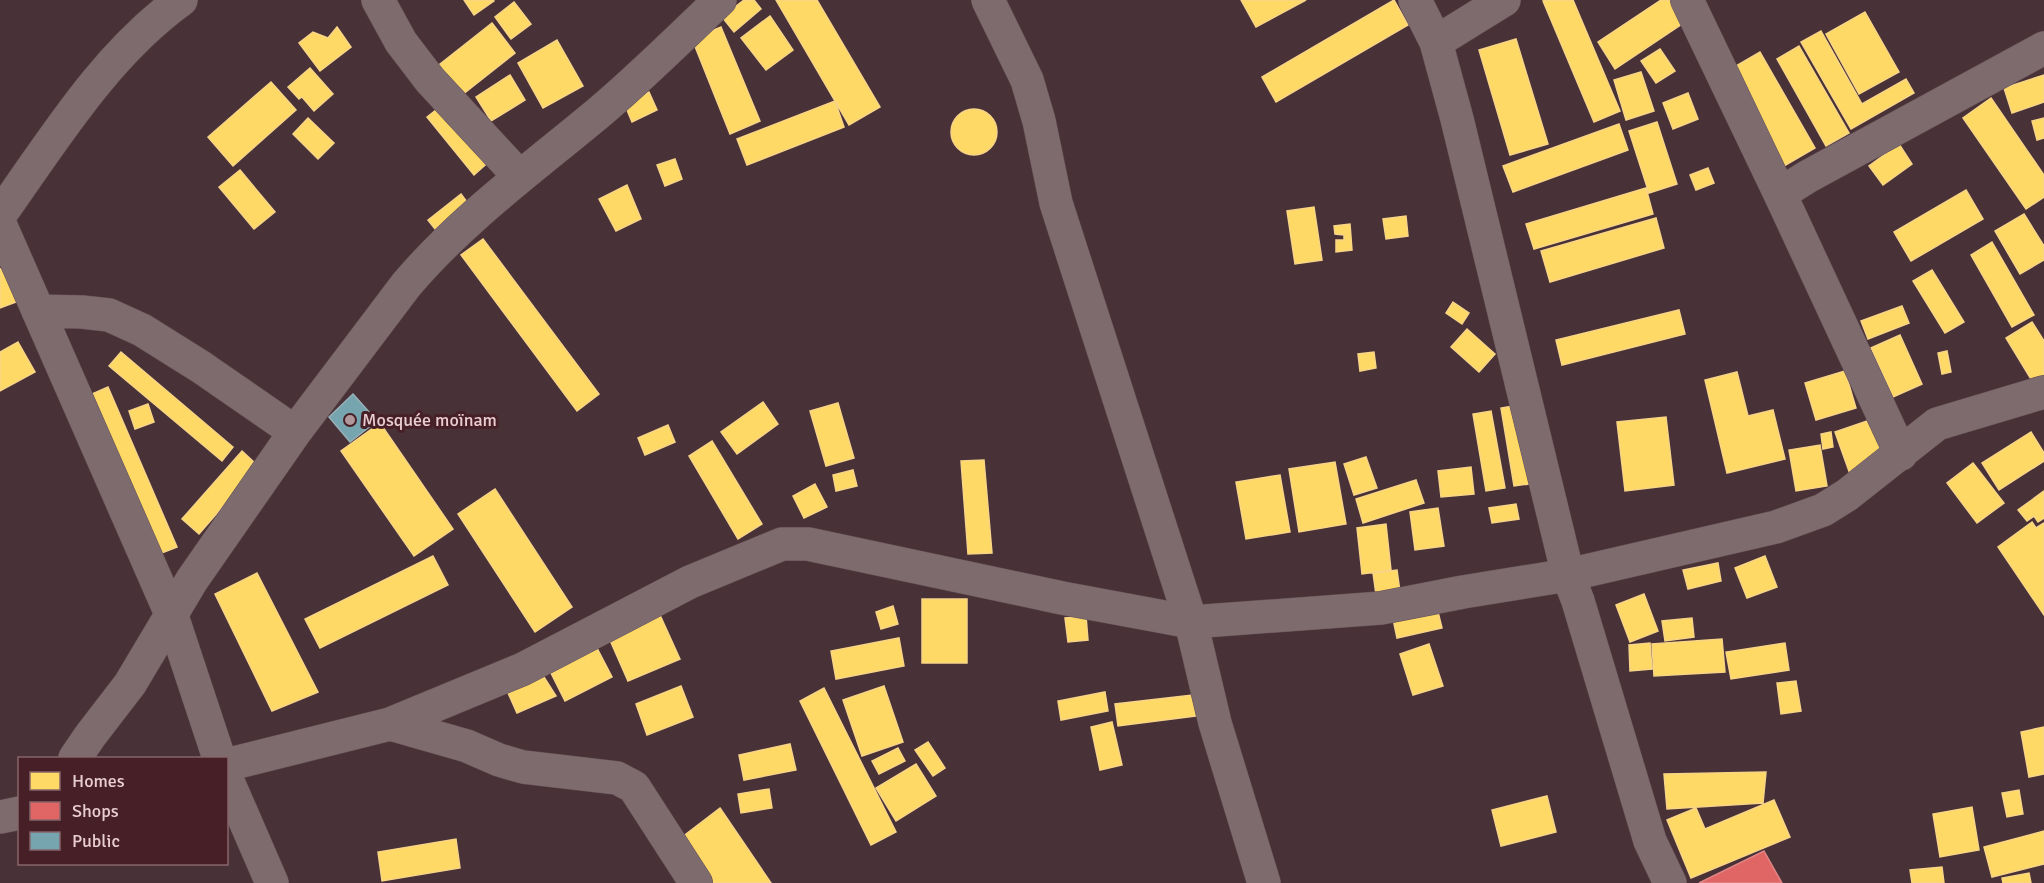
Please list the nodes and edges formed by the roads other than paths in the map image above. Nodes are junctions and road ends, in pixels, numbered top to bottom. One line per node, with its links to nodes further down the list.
1 (181, 0): 12 (street)
2 (378, 0): 10 (street)
3 (720, 0): 10 (street)
4 (988, 0): 20 (street)
5 (1415, 0): 8 (street)
6 (1504, 0): 8 (street)
7 (1687, 0): 11 (street)
8 (1436, 42): 18 (street)
9 (2044, 48): 11 (street)
10 (519, 176): 16 (street)
11 (1780, 194): 17 (street)
12 (0, 215)
13 (0, 224): 14 (street)
14 (38, 311): 16 (street); 19 (street)
15 (2044, 392): 17 (street)
16 (295, 432): 19 (street)
17 (1901, 454): 18 (street)
18 (1568, 575): 20 (street); 31 (street)
19 (172, 616): 22 (street); 23 (street)
20 (1191, 622): 21 (street); 30 (street)
21 (390, 723): 24 (street); 29 (street)
22 (76, 757)
23 (218, 757)
24 (228, 764)
25 (228, 782): 28 (street)
26 (18, 813): 27 (street)
27 (0, 817)
28 (272, 883)
29 (696, 883)
30 (1264, 883)
31 (1670, 883)

